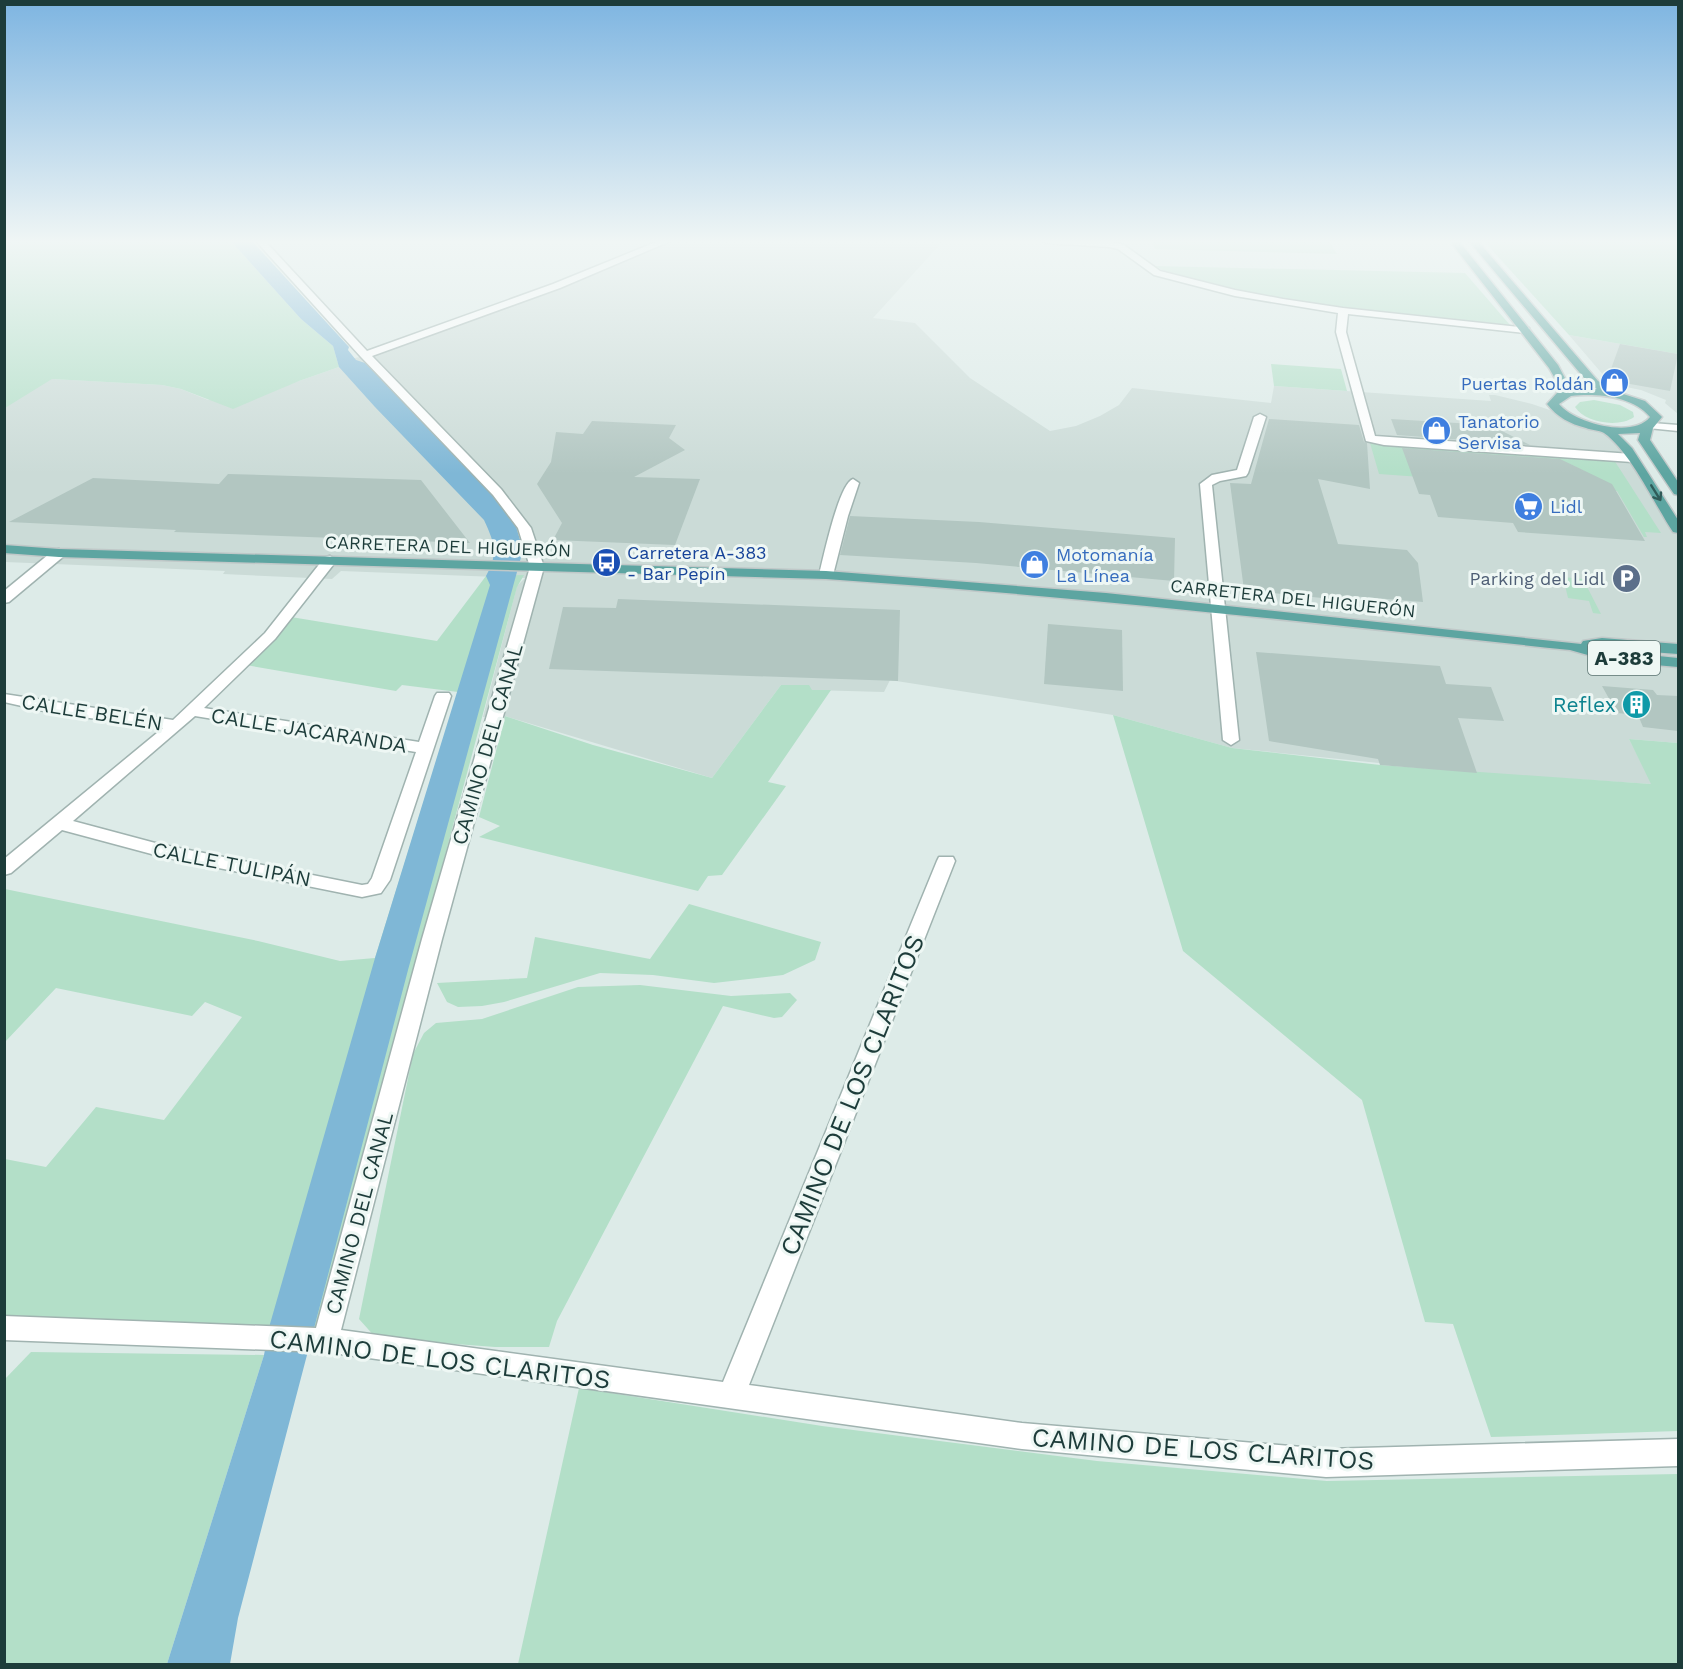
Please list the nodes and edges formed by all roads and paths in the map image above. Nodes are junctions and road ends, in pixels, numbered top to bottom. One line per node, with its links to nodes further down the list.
1 (330, 318): 8 (street)
2 (474, 318): 8 (street)
3 (1342, 318): 15 (street)
4 (1409, 318): 7 (street)
5 (1515, 318): 7 (main road)
6 (1538, 318): 10 (main road)
7 (1525, 330): 9 (main road)
8 (365, 355): 22 (street)
9 (1563, 395): 10 (main road); 14 (main road)
10 (1619, 396): 12 (main road)
11 (1260, 417): 25 (street)
12 (1652, 424): 13 (street); 14 (main road); 17 (main road)
13 (1678, 427)
14 (1606, 429): 15 (main road)
15 (1632, 458): 18 (main road, one-way to 18)
16 (853, 483): 23 (street)
17 (1678, 491)
18 (1678, 529)
19 (4, 549): 20 (main road, CARRETERA DEL HIGUERÓN / A-383)
20 (59, 553): 21 (main road, CARRETERA DEL HIGUERÓN / A-383); 24 (street)
21 (330, 560): 22 (main road, CARRETERA DEL HIGUERÓN / A-383); 31 (street)
22 (537, 567): 23 (main road, CARRETERA DEL HIGUERÓN / A-383); 39 (street, CAMINO DEL CANAL)
23 (826, 574): 25 (main road, CARRETERA DEL HIGUERÓN / A-383)
24 (4, 599)
25 (1218, 608): 26 (main road, CARRETERA DEL HIGUERÓN / A-383); 33 (street)
26 (1571, 646): 27 (main road, A-383); 28 (main road, A-383)
27 (1678, 649)
28 (1678, 663)
29 (443, 696): 34 (street, CALLE TULIPÁN)
30 (8, 698): 32 (street, CALLE BELÉN)
31 (192, 711): 32 (street); 34 (street, CALLE JACARANDA)
32 (177, 726): 35 (street)
33 (1231, 740)
34 (425, 748): 35 (street, CALLE TULIPÁN)
35 (59, 823): 37 (street)
36 (946, 861): 40 (street, CAMINO DE LOS CLARITOS)
37 (4, 869)
38 (4, 1328): 39 (street, CAMINO DE LOS CLARITOS)
39 (326, 1340): 40 (street, CAMINO DE LOS CLARITOS)
40 (731, 1396): 41 (street, CAMINO DE LOS CLARITOS)
41 (1678, 1452)

